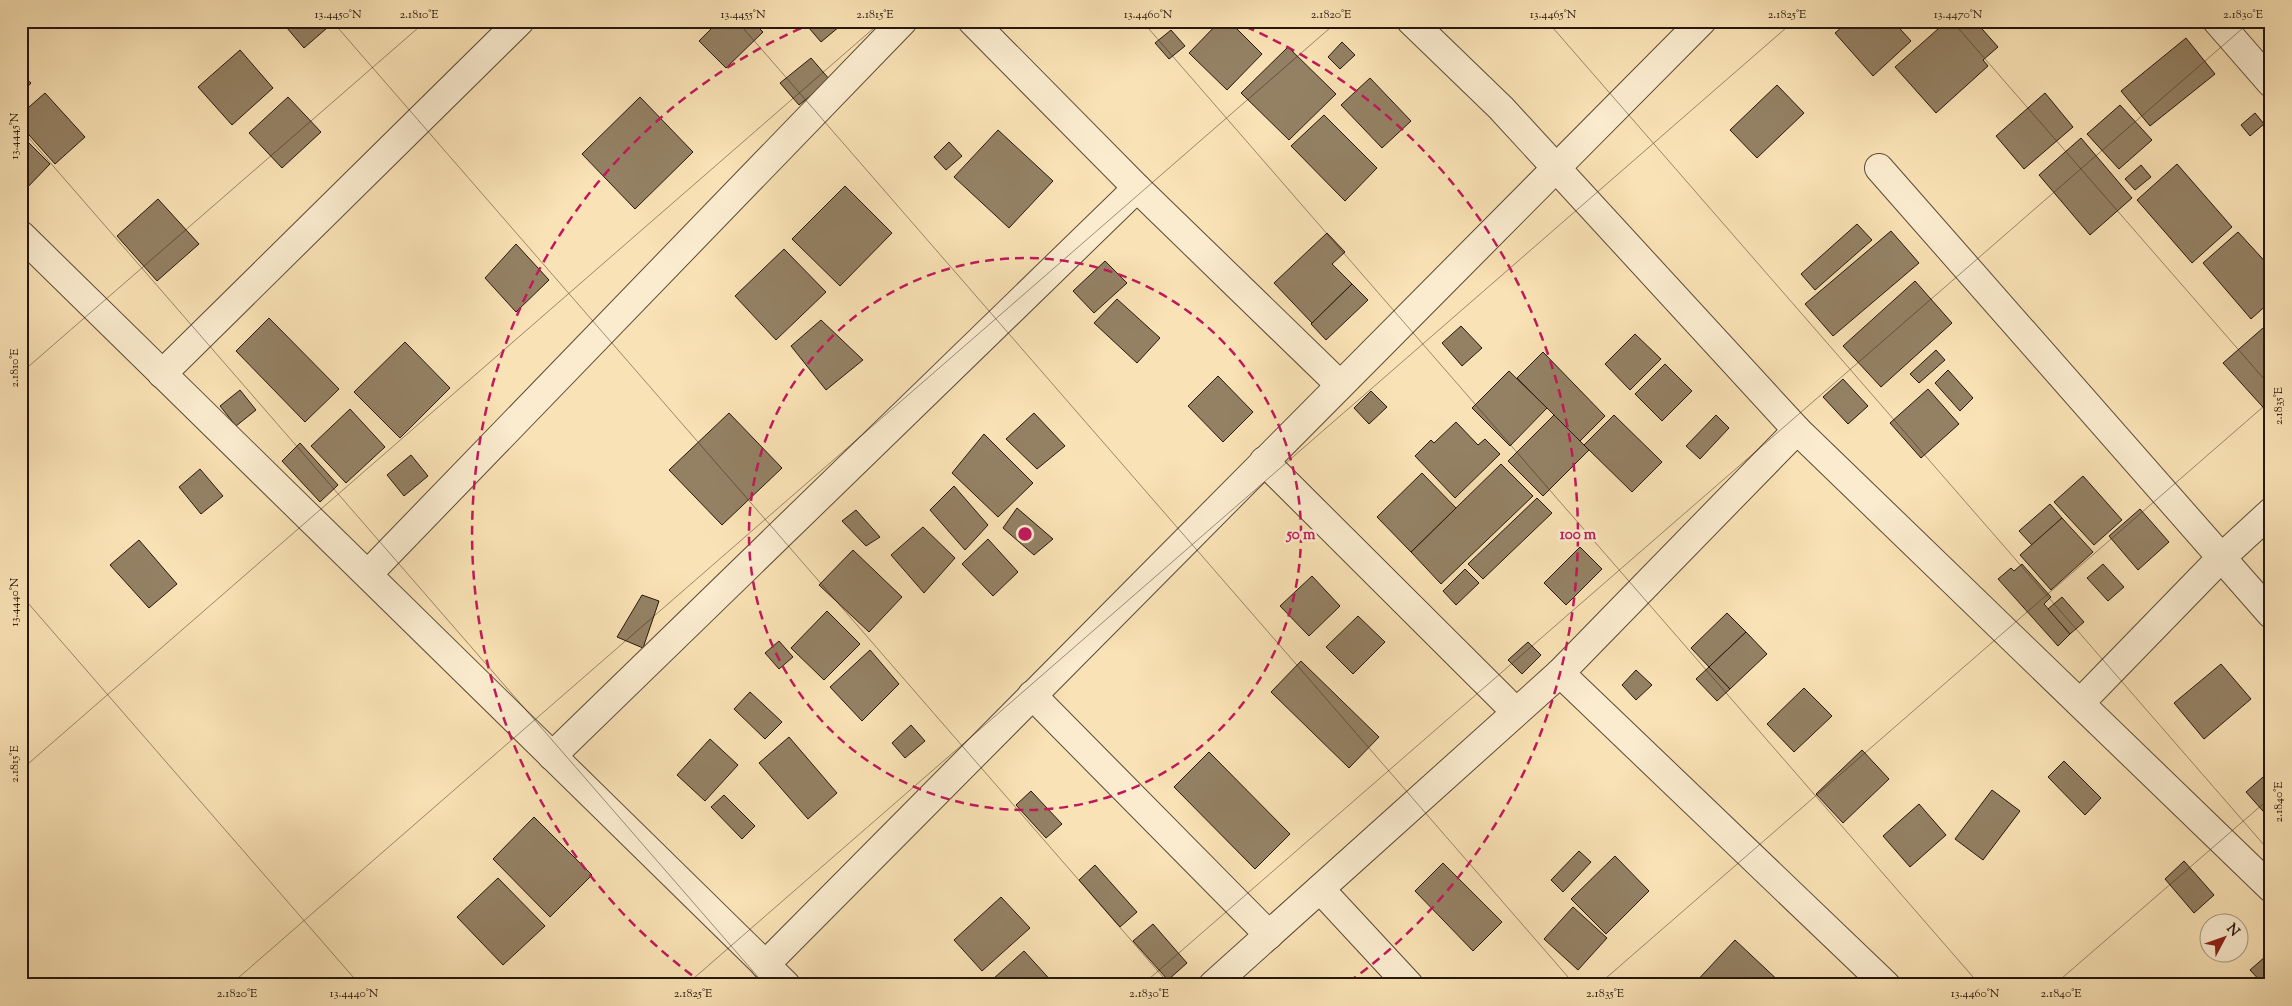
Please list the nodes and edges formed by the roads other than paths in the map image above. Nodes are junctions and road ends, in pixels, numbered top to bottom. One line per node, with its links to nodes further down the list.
1 (520, 21): 12 (street)
2 (902, 21): 18 (street)
3 (972, 21): 10 (street)
4 (1411, 21): 8 (street)
5 (1702, 21): 8 (street)
6 (2217, 21): 7 (street)
7 (2271, 83)
8 (1556, 168): 13 (street); 14 (street)
9 (1879, 168): 17 (street)
10 (1137, 188): 13 (street); 24 (street)
11 (21, 235): 12 (street)
12 (162, 374): 18 (street)
13 (1340, 385): 15 (street)
14 (1797, 430): 20 (street); 22 (street)
15 (1264, 462): 21 (street); 23 (street)
16 (2271, 512): 17 (street)
17 (2221, 558): 19 (street); 22 (street)
18 (368, 574): 24 (street)
19 (2271, 614)
20 (1560, 673): 23 (street); 32 (street)
21 (1032, 695): 27 (street); 28 (street)
22 (2080, 702): 25 (street)
23 (1516, 712): 26 (street)
24 (552, 756): 28 (street)
25 (2271, 888)
26 (1320, 889): 27 (street); 31 (street)
27 (1269, 935): 30 (street)
28 (766, 965): 29 (street)
29 (786, 985)
30 (1213, 985)
31 (1409, 985)
32 (1886, 985)

